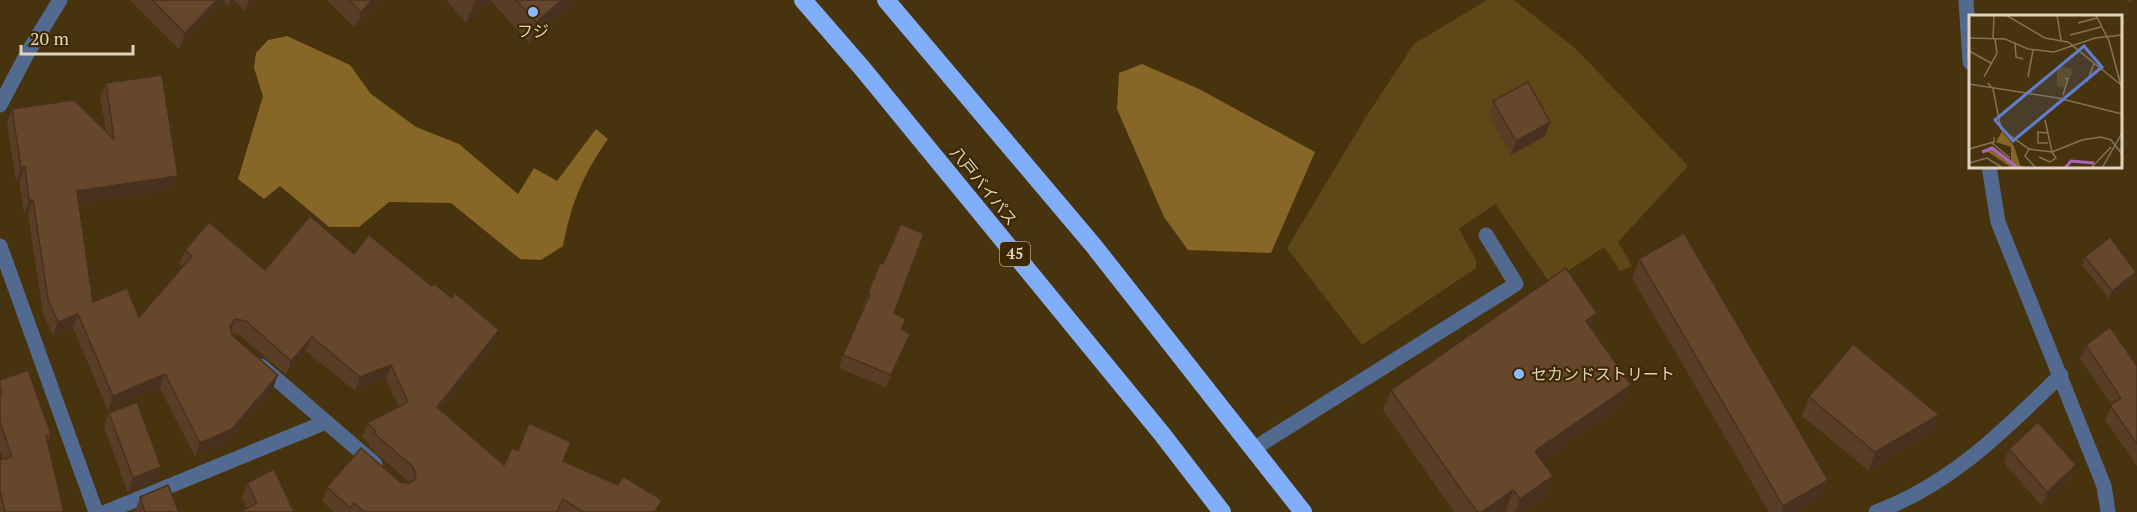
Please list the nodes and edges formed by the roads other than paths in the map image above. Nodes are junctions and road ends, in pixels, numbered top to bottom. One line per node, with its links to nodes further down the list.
1 (60, 0): 6 (street)
2 (803, 0): 17 (highway, 八戸バイパス / 45)
3 (886, 0): 13 (highway)
4 (1966, 0): 5 (street)
5 (1969, 37)
6 (0, 105)
7 (1989, 168): 11 (street)
8 (1486, 235): 13 (street)
9 (0, 246): 15 (street)
10 (251, 357): 12 (street)
11 (2061, 375): 19 (street); 20 (street)
12 (326, 422): 14 (street); 16 (street)
13 (1253, 448): 18 (highway)
14 (385, 473)
15 (96, 512)
16 (106, 512)
17 (1222, 512)
18 (1303, 512)
19 (1876, 512)
20 (2108, 512)

